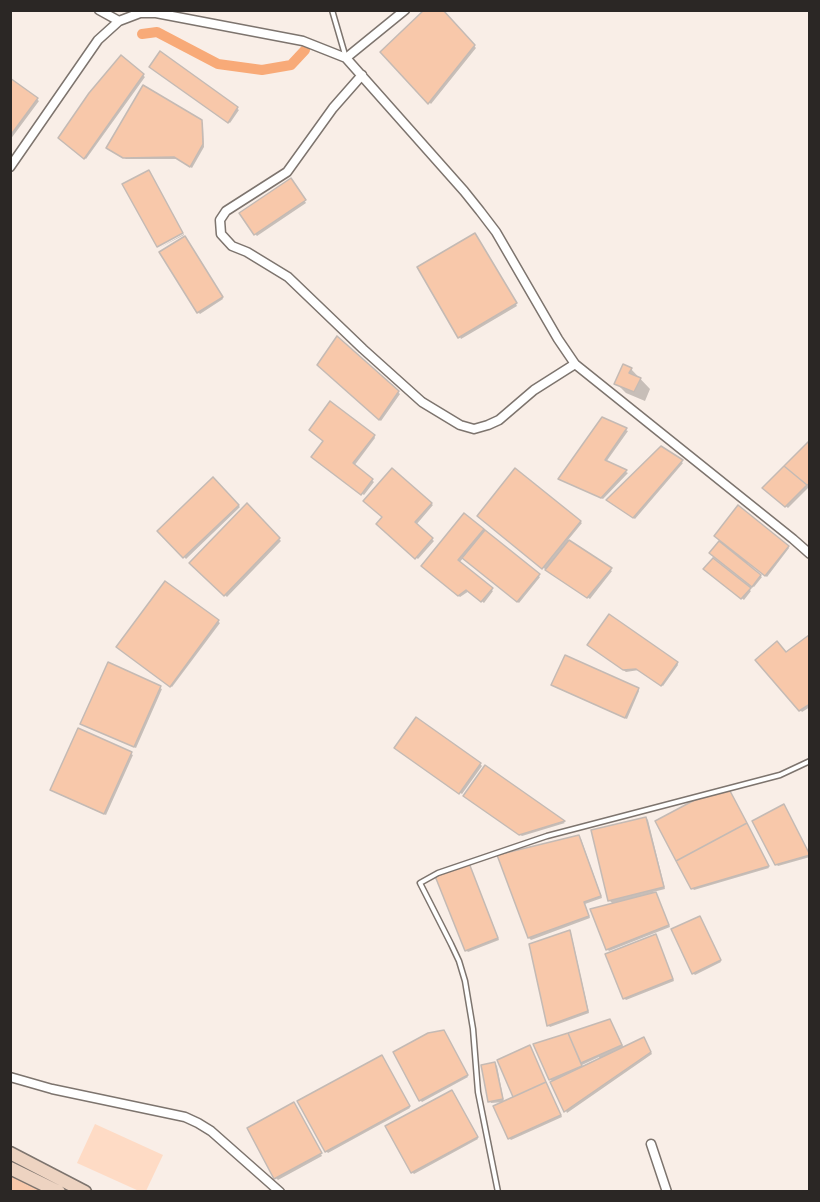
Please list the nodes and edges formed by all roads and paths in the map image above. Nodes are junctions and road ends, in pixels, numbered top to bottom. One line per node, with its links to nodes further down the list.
1 (99, 10): 5 (street)
2 (332, 10): 6 (lane)
3 (405, 10): 6 (street)
4 (139, 12): 5 (street); 6 (street)
5 (119, 21): 8 (street)
6 (346, 58): 7 (street)
7 (362, 75): 9 (street); 9 (street)
8 (10, 167)
9 (576, 364): 10 (street)
10 (810, 554)
11 (810, 761): 19 (lane)
12 (10, 1077): 18 (street)
13 (651, 1144): 20 (street)
14 (10, 1154): 17 (street)
15 (10, 1168): 16 (street)
16 (59, 1191)
17 (85, 1191)
18 (280, 1191)
19 (498, 1191)
20 (667, 1191)

